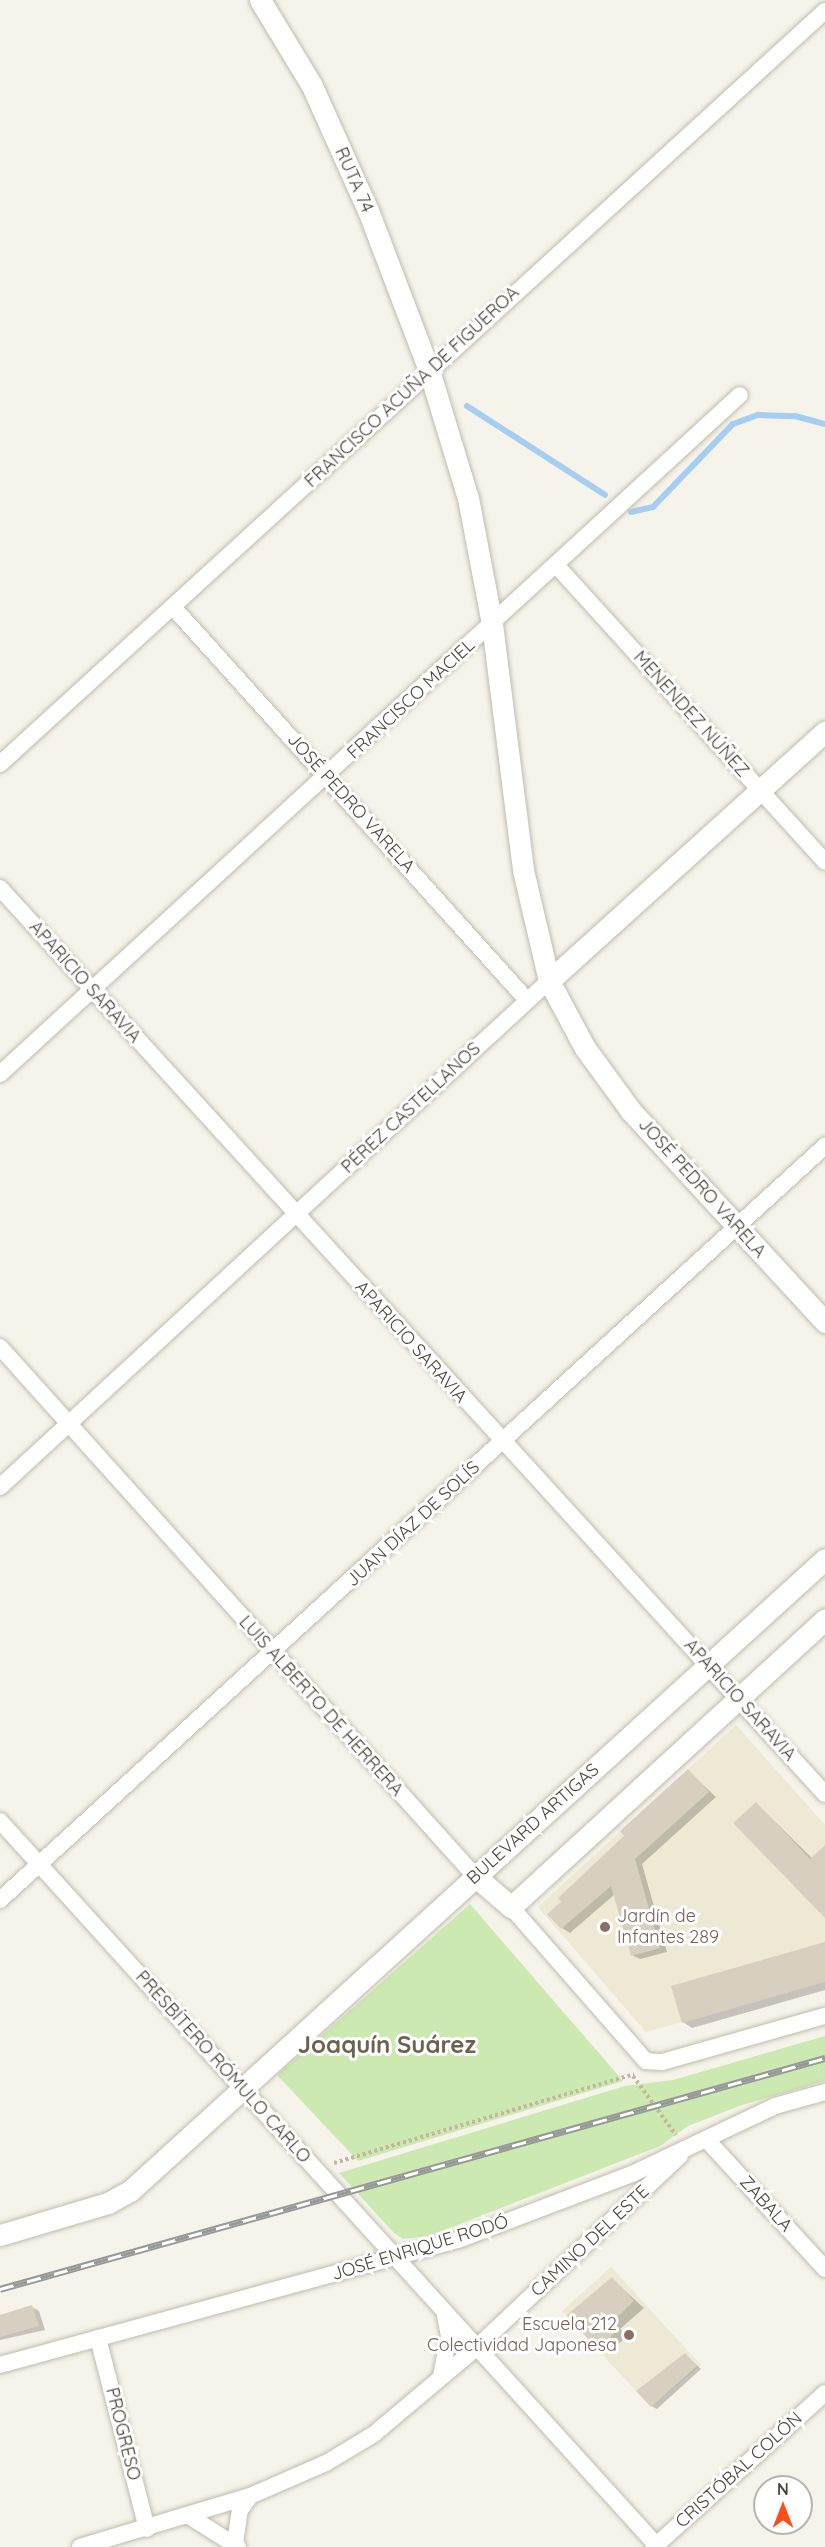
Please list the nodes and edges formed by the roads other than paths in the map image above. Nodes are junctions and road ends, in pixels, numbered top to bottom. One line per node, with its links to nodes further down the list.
1 (260, 0): 3 (street, RUTA 74)
2 (825, 11): 3 (street, FRANCISCO ACUÑA DE FIGUEROA)
3 (429, 370): 6 (street, FRANCISCO ACUÑA DE FIGUEROA); 7 (street, RUTA 74)
4 (740, 395): 5 (street, FRANCISCO MACIEL)
5 (557, 567): 7 (street, FRANCISCO MACIEL); 11 (street, MENENDEZ NÚÑEZ)
6 (173, 607): 9 (street, FRANCISCO ACUÑA DE FIGUEROA); 10 (street, JOSÉ PEDRO VARELA)
7 (492, 624): 10 (street, FRANCISCO MACIEL); 14 (street, JOSÉ PEDRO VARELA)
8 (825, 732): 11 (street, PÉREZ CASTELLANOS)
9 (0, 764)
10 (327, 776): 15 (street, FRANCISCO MACIEL); 16 (street, JOSÉ PEDRO VARELA)
11 (760, 790): 12 (street, MENENDEZ NÚÑEZ); 14 (street, PÉREZ CASTELLANOS)
12 (825, 862)
13 (0, 888): 15 (street, APARICIO SARAVIA)
14 (549, 981): 16 (street, PÉREZ CASTELLANOS); 20 (street, JOSÉ PEDRO VARELA)
15 (92, 990): 17 (street, FRANCISCO MACIEL); 19 (street, APARICIO SARAVIA)
16 (527, 1000): 19 (street, PÉREZ CASTELLANOS)
17 (0, 1074)
18 (825, 1146): 20 (street, JUAN DÍAZ DE SOLÍS)
19 (296, 1216): 23 (street, PÉREZ CASTELLANOS); 24 (street, APARICIO SARAVIA)
20 (737, 1227): 21 (street, JOSÉ PEDRO VARELA); 24 (street, JUAN DÍAZ DE SOLÍS)
21 (825, 1322)
22 (0, 1347): 23 (street, LUIS ALBERTO DE HERRERA)
23 (71, 1423): 25 (street, PÉREZ CASTELLANOS); 28 (street, LUIS ALBERTO DE HERRERA)
24 (502, 1443): 28 (street, JUAN DÍAZ DE SOLÍS); 29 (street, APARICIO SARAVIA)
25 (0, 1488)
26 (825, 1559): 29 (street, BULEVARD ARTIGAS)
27 (825, 1619): 30 (street)
28 (272, 1654): 33 (street, JUAN DÍAZ DE SOLÍS); 34 (street, LUIS ALBERTO DE HERRERA)
29 (708, 1665): 30 (street, APARICIO SARAVIA); 34 (street, BULEVARD ARTIGAS)
30 (740, 1699): 31 (street, APARICIO SARAVIA); 36 (street)
31 (825, 1794)
32 (0, 1821): 33 (street, PRESBÍTERO RÓMULO CARLO)
33 (40, 1864): 35 (street, JUAN DÍAZ DE SOLÍS); 38 (street, PRESBÍTERO RÓMULO CARLO)
34 (475, 1876): 36 (street, LUIS ALBERTO DE HERRERA); 38 (street, BULEVARD ARTIGAS)
35 (0, 1900)
36 (511, 1907): 37 (street, LUIS ALBERTO DE HERRERA)
37 (825, 2016)
38 (242, 2091): 42 (street, BULEVARD ARTIGAS); 43 (street, PRESBÍTERO RÓMULO CARLO)
39 (825, 2092): 40 (street, JOSÉ ENRIQUE RODÓ)
40 (707, 2140): 41 (street, JOSÉ ENRIQUE RODÓ); 44 (street, ZABALA)
41 (687, 2148): 43 (street, JOSÉ ENRIQUE RODÓ); 47 (street, CAMINO DEL ESTE)
42 (0, 2235)
43 (398, 2258): 45 (street, PRESBÍTERO RÓMULO CARLO); 46 (street, JOSÉ ENRIQUE RODÓ)
44 (825, 2269)
45 (445, 2314): 47 (street, PRESBÍTERO RÓMULO CARLO); 49 (street)
46 (98, 2338): 48 (street, JOSÉ ENRIQUE RODÓ); 53 (street, PROGRESO)
47 (476, 2348): 49 (street, CAMINO DEL ESTE); 55 (street, PRESBÍTERO RÓMULO CARLO)
48 (0, 2365)
49 (441, 2376): 51 (street, CAMINO DEL ESTE)
50 (825, 2393): 55 (street, CRISTÓBAL COLÓN)
51 (249, 2496): 52 (street, CAMINO DEL ESTE); 54 (street)
52 (189, 2516): 53 (street, CAMINO DEL ESTE); 54 (street)
53 (147, 2529): 56 (street, CAMINO DEL ESTE)
54 (236, 2546)
55 (656, 2546)
56 (80, 2547)

